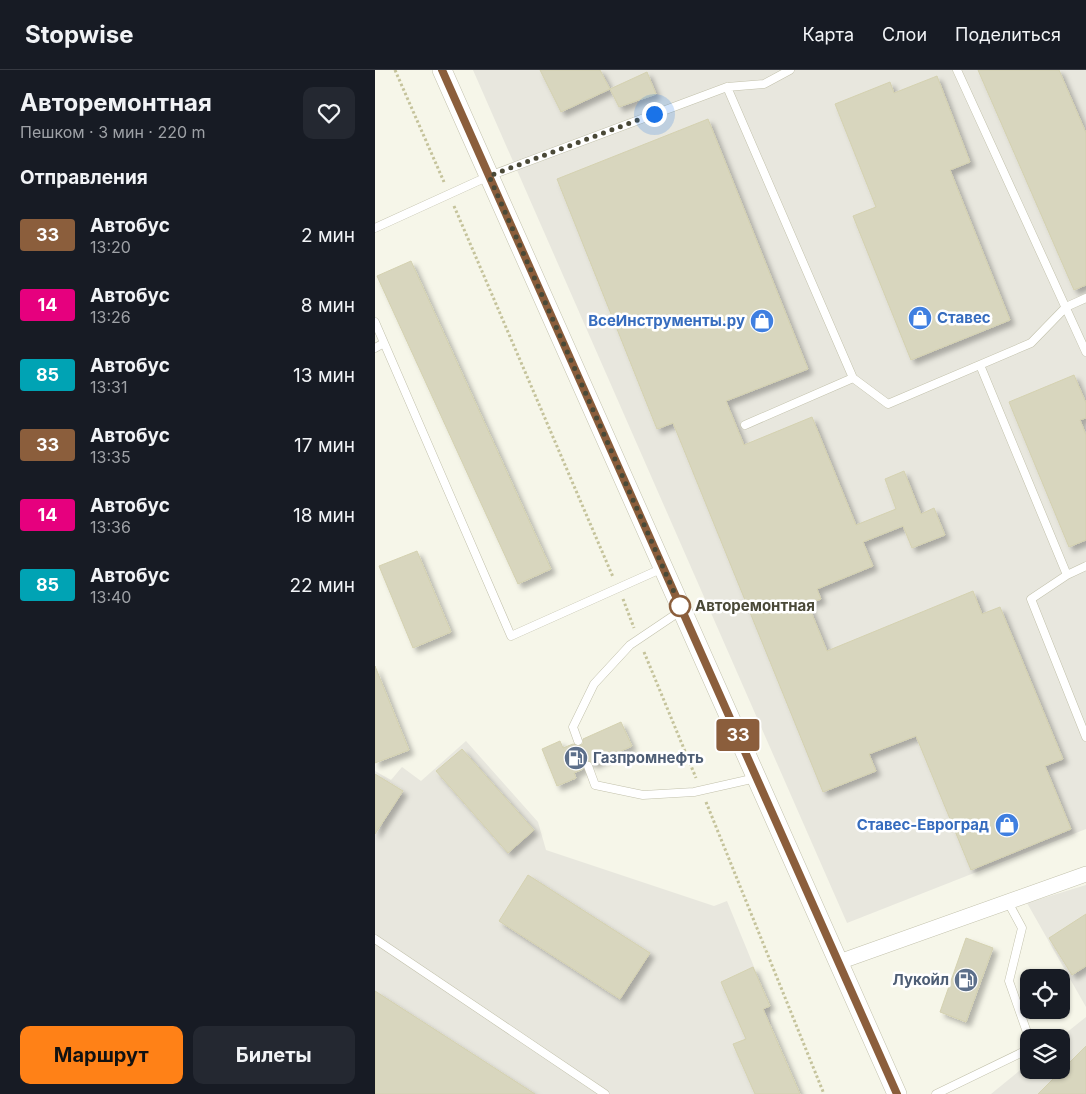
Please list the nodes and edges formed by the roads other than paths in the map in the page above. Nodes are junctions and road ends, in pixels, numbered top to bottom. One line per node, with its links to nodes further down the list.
1 (442, 70): 5 (street)
2 (789, 70): 4 (lane)
3 (957, 70): 8 (lane)
4 (727, 87): 5 (lane); 14 (lane)
5 (489, 176): 6 (lane); 17 (street)
6 (375, 228)
7 (1086, 298): 8 (lane)
8 (1066, 307): 12 (lane); 13 (lane)
9 (375, 322): 10 (lane)
10 (384, 344): 11 (lane); 17 (lane)
11 (375, 348)
12 (1086, 352)
13 (980, 365): 14 (lane); 18 (lane)
14 (853, 378): 15 (lane)
15 (745, 425)
16 (1086, 566): 18 (lane)
17 (663, 568): 19 (street)
18 (1067, 575): 20 (lane)
19 (682, 610): 21 (lane); 23 (street)
20 (1086, 737)
21 (578, 741)
22 (588, 766): 23 (lane)
23 (757, 777): 27 (street)
24 (1086, 874): 25 (street)
25 (1008, 902): 27 (street); 28 (lane)
26 (375, 939): 30 (lane)
27 (839, 962): 31 (street)
28 (1026, 1029)
29 (1020, 1053): 32 (lane)
30 (605, 1094)
31 (897, 1094)
32 (936, 1094)

